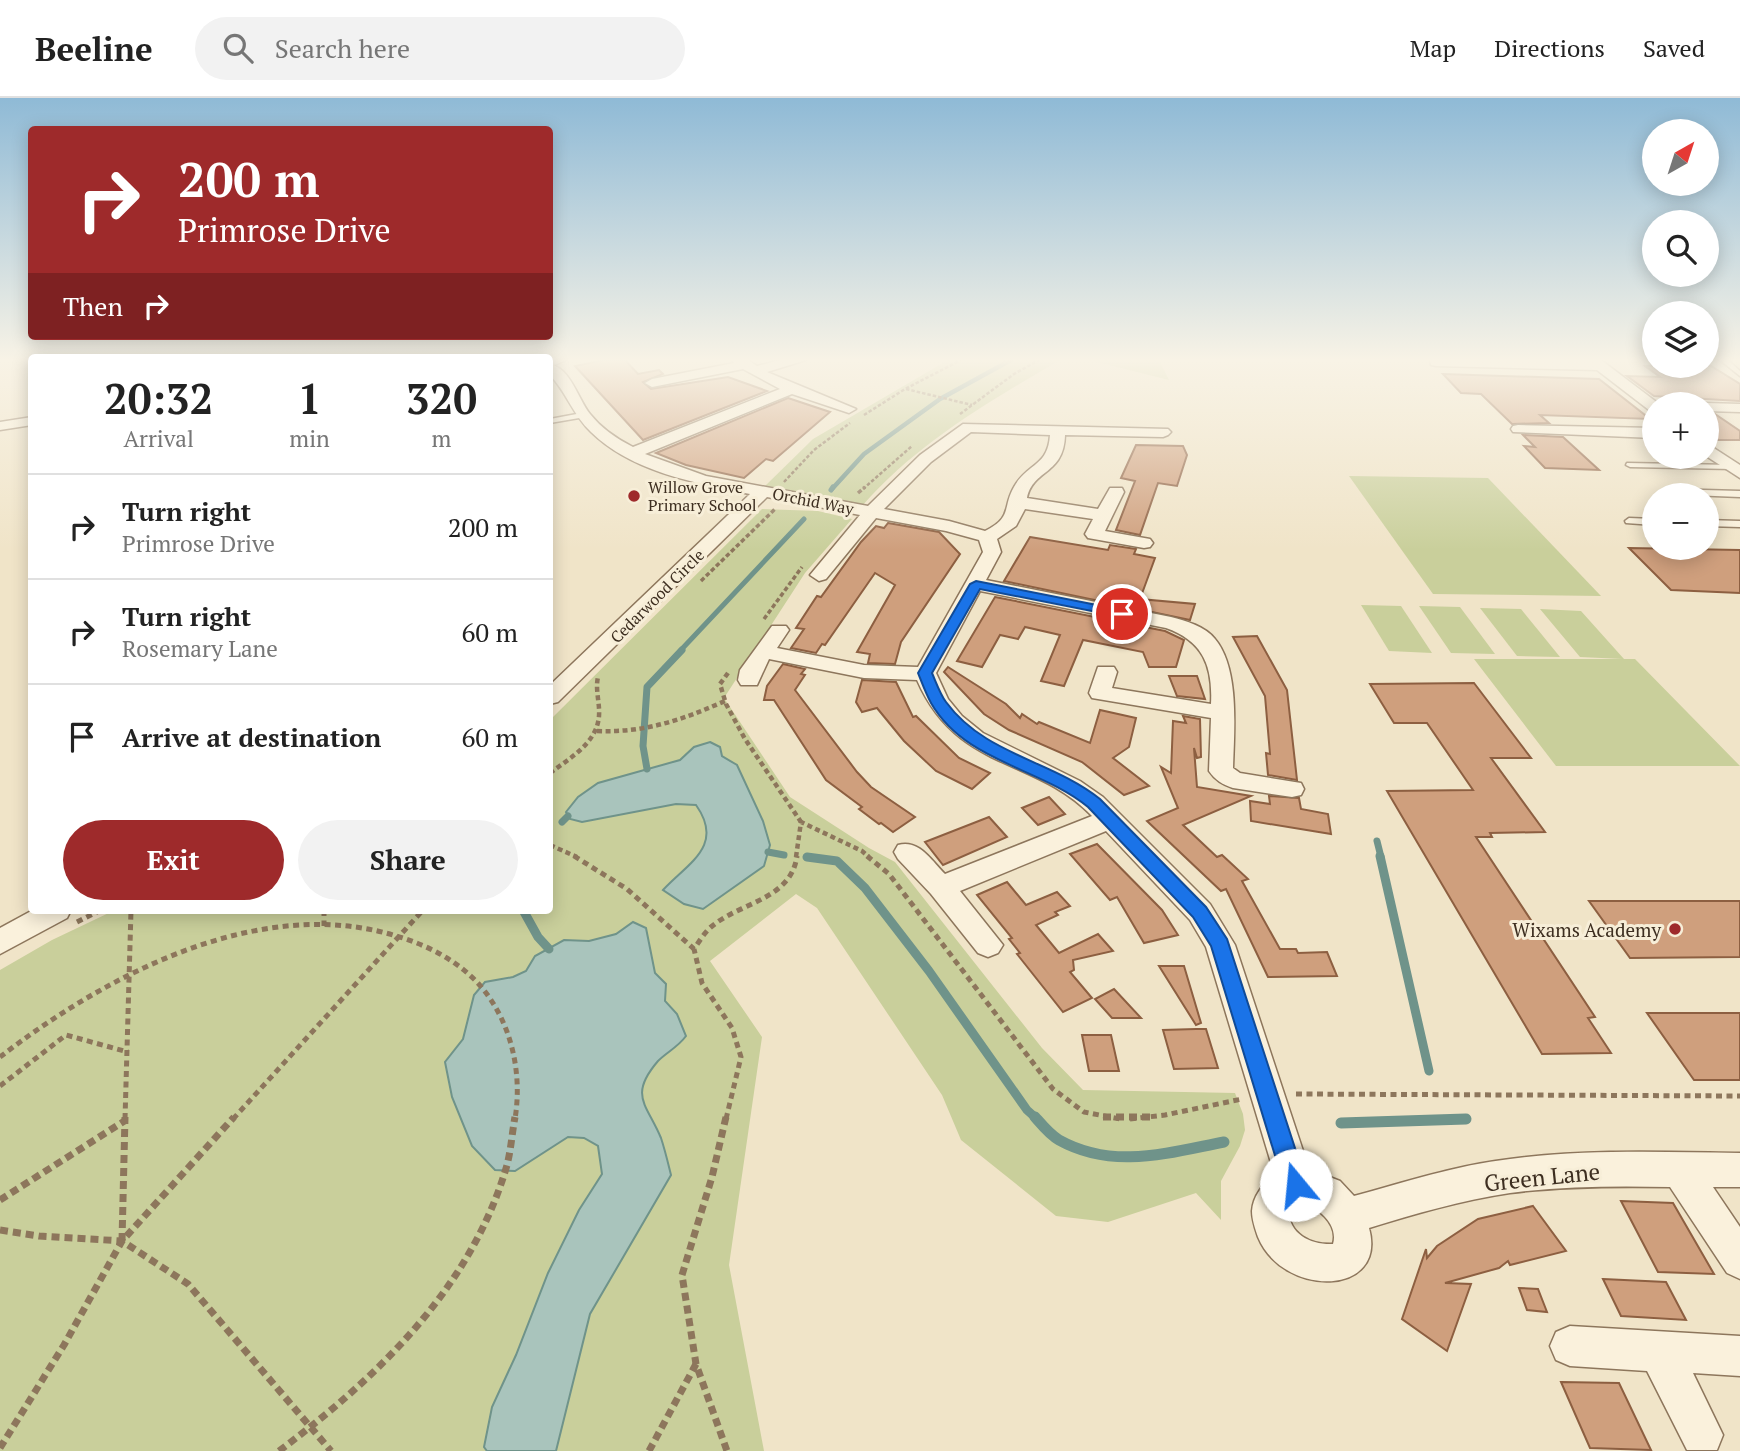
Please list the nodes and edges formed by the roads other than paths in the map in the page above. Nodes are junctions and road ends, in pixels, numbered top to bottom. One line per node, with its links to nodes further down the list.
1 (18, 423): 4 (street)
2 (590, 423): 9 (street, Orchid Way)
3 (707, 423): 9 (street)
4 (0, 426)
5 (1518, 429): 8 (street)
6 (1058, 431): 7 (street, Orchid Way); 17 (street); 18 (street, Orchid Way)
7 (1163, 432)
8 (1642, 433)
9 (631, 454): 13 (street, Orchid Way)
10 (1719, 458): 12 (street)
11 (1630, 466): 12 (lane)
12 (1736, 470)
13 (762, 492): 18 (street, Orchid Way); 33 (street, Cedarwood Circle)
14 (1116, 492): 19 (street)
15 (1719, 493): 16 (lane)
16 (1740, 494)
17 (1018, 503): 19 (street); 24 (street)
18 (869, 512): 24 (street, Orchid Way); 26 (street)
19 (1104, 515): 25 (street)
20 (1629, 521): 21 (lane)
21 (1642, 522)
22 (1719, 523): 23 (lane)
23 (1740, 524)
24 (987, 537): 27 (street)
25 (1144, 543)
26 (819, 575)
27 (976, 584): 31 (street); 34 (street)
28 (779, 630): 29 (street)
29 (764, 652): 31 (street); 32 (street)
30 (1106, 671): 34 (street)
31 (925, 673): 36 (street)
32 (749, 680)
33 (553, 694)
34 (1223, 713): 35 (street)
35 (1292, 789)
36 (1110, 819): 38 (street); 46 (street)
37 (907, 852): 38 (street)
38 (941, 887): 43 (street)
39 (28, 911): 41 (street)
40 (50, 914): 42 (street)
41 (0, 927)
42 (0, 942)
43 (988, 945)
44 (1680, 1170): 45 (street, Green Lane); 47 (street, Green Lane); 48 (street)
45 (1740, 1170)
46 (1296, 1185): 47 (street); 47 (street)
47 (1348, 1216)
48 (1740, 1261)
49 (1570, 1346): 50 (street)
50 (1660, 1353): 51 (street); 52 (street)
51 (1740, 1356)
52 (1702, 1435)

